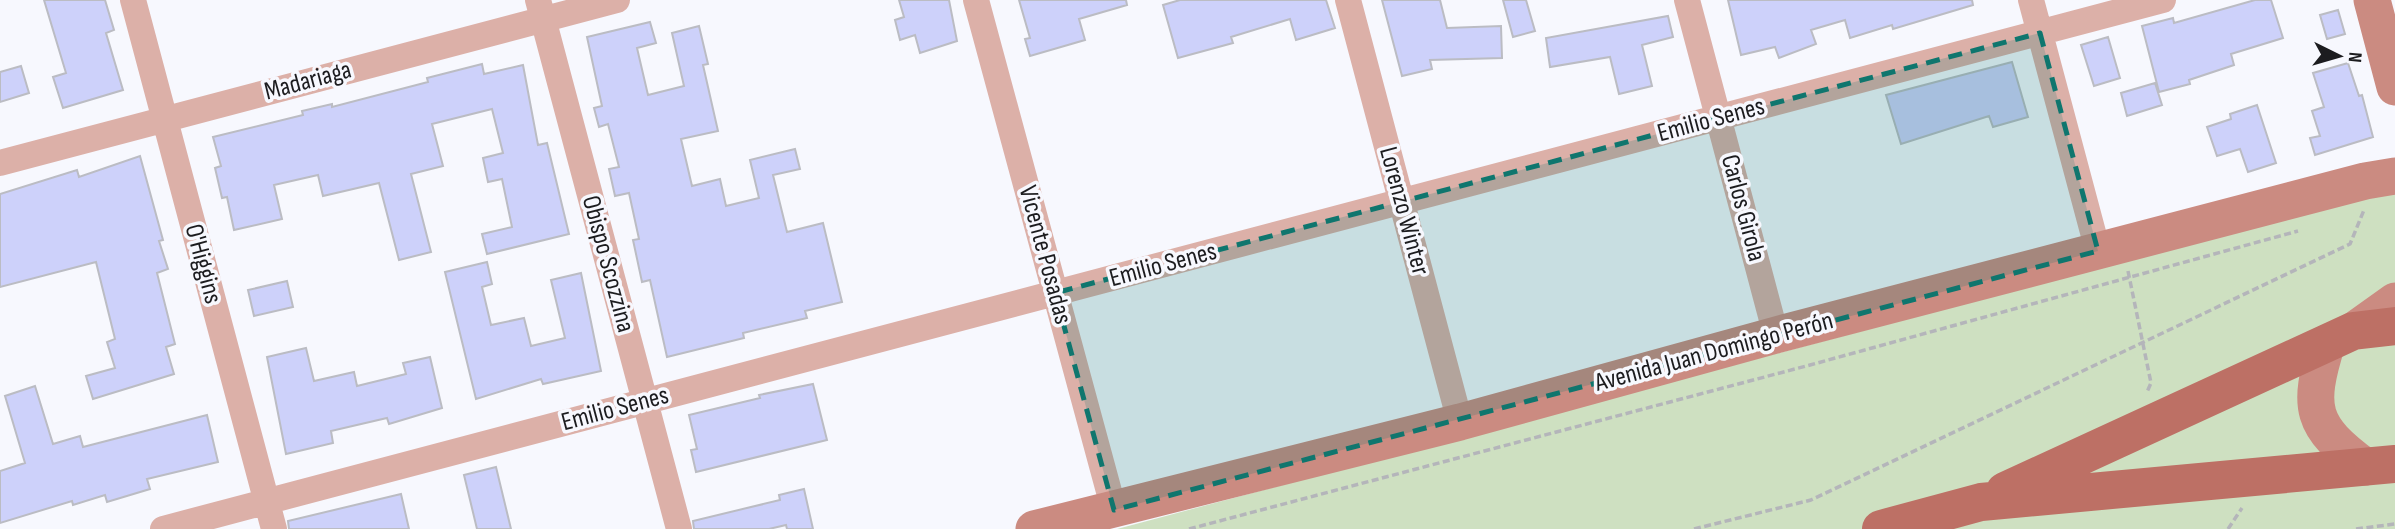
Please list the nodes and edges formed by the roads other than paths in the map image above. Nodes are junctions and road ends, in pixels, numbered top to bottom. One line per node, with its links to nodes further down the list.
1 (132, 0): 13 (street, O'Higgins)
2 (617, 0): 9 (street, Madariaga)
3 (976, 0): 18 (street, Vicente Posadas)
4 (1348, 0): 16 (street, Lorenzo Winter)
5 (1687, 0): 12 (street, Carlos Girola)
6 (2031, 0): 10 (street)
7 (2163, 0): 10 (street, Emilio Senes)
8 (2372, 0): 11 (main road)
9 (540, 9): 13 (street, Madariaga); 23 (street, Obispo Scozzina)
10 (2039, 33): 12 (street, Emilio Senes); 17 (street)
11 (2395, 87)
12 (1718, 118): 16 (street, Emilio Senes); 21 (street, Carlos Girola)
13 (164, 119): 14 (street, Madariaga); 26 (street, O'Higgins)
14 (0, 163)
15 (2375, 190): 17 (main road, Avenida Juan Domingo Perón)
16 (1401, 202): 18 (street, Emilio Senes); 24 (street, Lorenzo Winter)
17 (2117, 258): 21 (main road, Avenida Juan Domingo Perón)
18 (1055, 293): 23 (street, Emilio Senes); 28 (street, Vicente Posadas)
19 (2395, 301): 22 (main road)
20 (2395, 326): 22 (main road)
21 (1776, 335): 24 (main road, Avenida Juan Domingo Perón)
22 (2340, 337): 25 (main road); 27 (main road)
23 (645, 401): 26 (street, Emilio Senes); 31 (street, Obispo Scozzina)
24 (1460, 422): 28 (main road, Avenida Juan Domingo Perón)
25 (2380, 466): 27 (main road)
26 (266, 502): 29 (street, Emilio Senes); 30 (street, O'Higgins)
27 (1981, 502): 33 (main road)
28 (1114, 510): 32 (main road, Avenida Juan Domingo Perón)
29 (163, 529)
30 (274, 529)
31 (679, 529)
32 (1034, 529)
33 (1881, 529)

